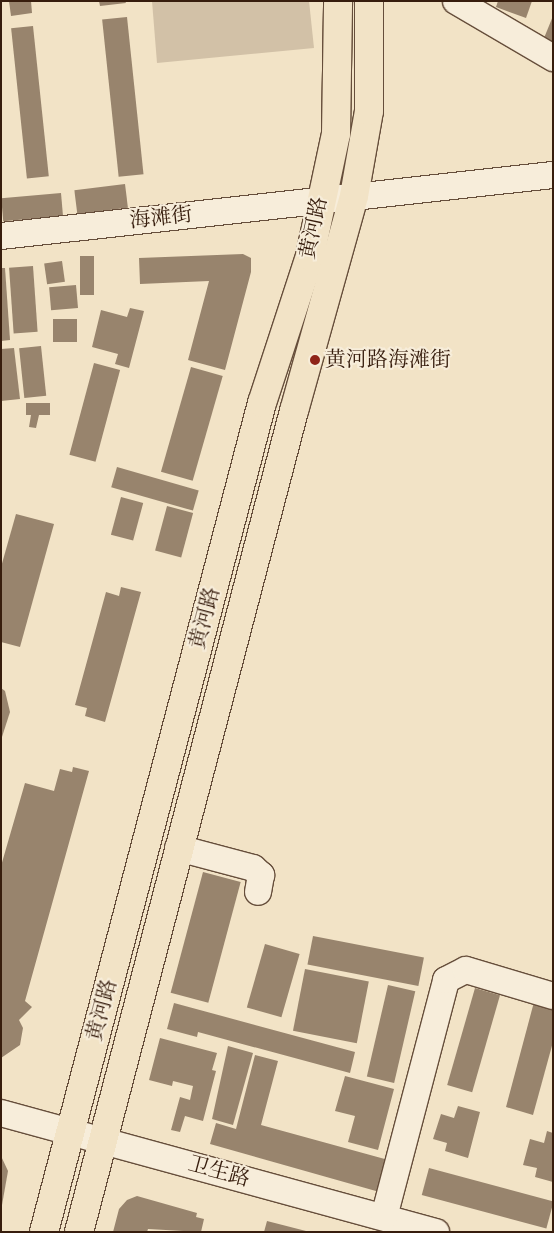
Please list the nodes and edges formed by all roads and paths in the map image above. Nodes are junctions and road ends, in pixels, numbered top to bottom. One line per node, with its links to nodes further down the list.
1 (338, 1): 7 (main road, 黄河路)
2 (369, 1): 6 (main road, 黄河路)
3 (456, 1): 4 (street)
4 (553, 58)
5 (553, 175): 6 (street, 海滩街)
6 (354, 196): 7 (street, 海滩街); 9 (main road, 黄河路)
7 (320, 200): 8 (street, 海滩街); 13 (main road, 黄河路)
8 (1, 236)
9 (178, 848): 10 (street); 14 (main road, 黄河路)
10 (258, 892)
11 (553, 996): 15 (street)
12 (1, 1113): 13 (street, 卫生路)
13 (70, 1131): 14 (street, 卫生路); 16 (main road, 黄河路)
14 (101, 1140): 15 (street, 卫生路); 17 (main road, 黄河路)
15 (384, 1218): 18 (street, 卫生路)
16 (44, 1232)
17 (78, 1232)
18 (436, 1232)

